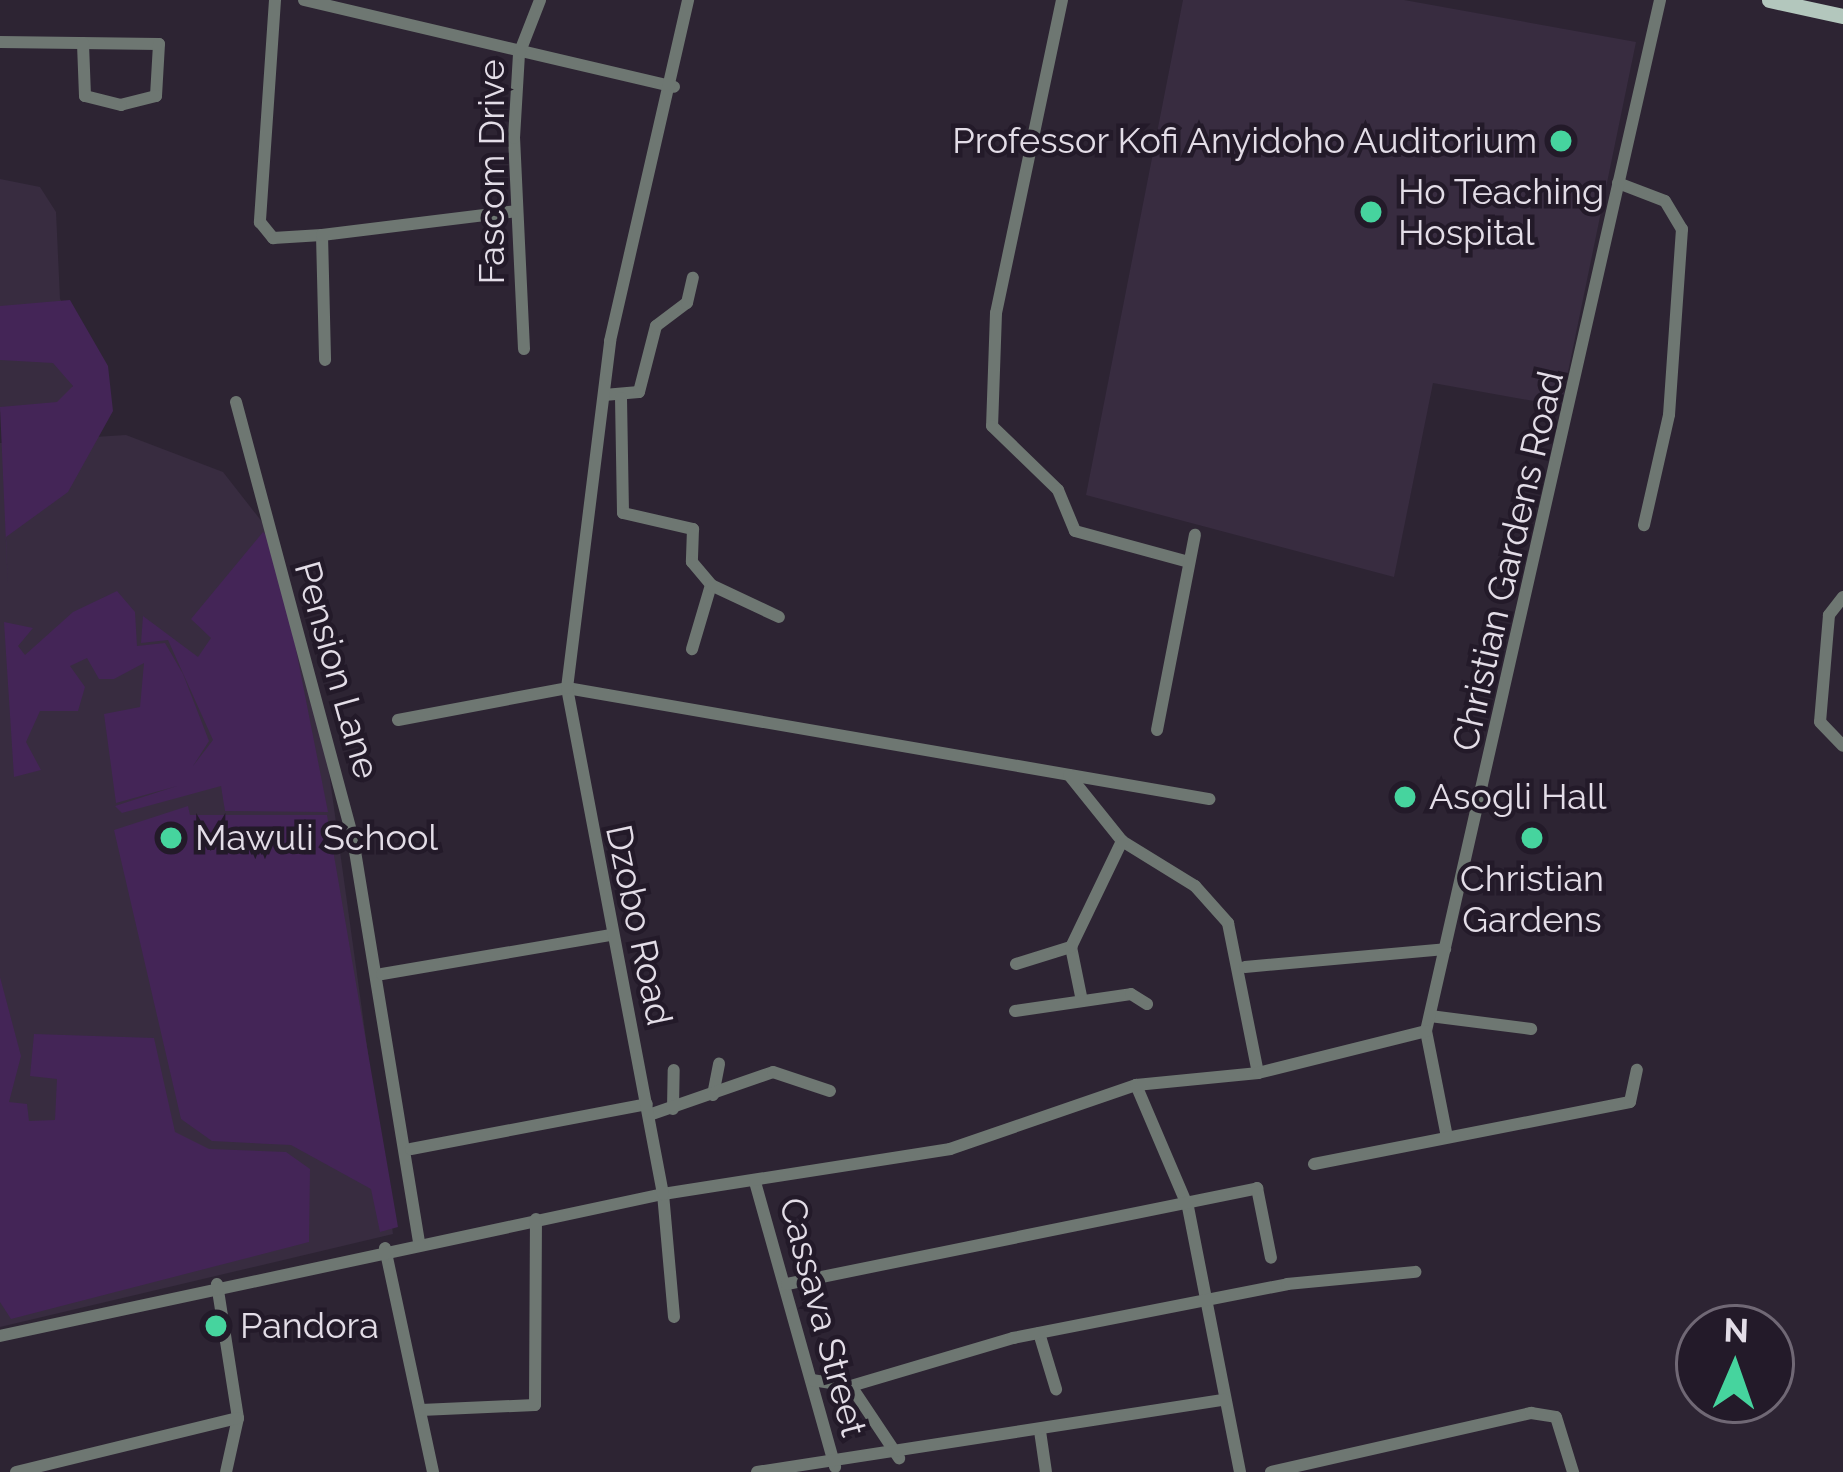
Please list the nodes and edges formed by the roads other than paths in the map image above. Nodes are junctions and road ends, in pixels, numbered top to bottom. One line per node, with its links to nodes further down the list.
1 (275, 0): 15 (street)
2 (304, 0): 11 (street)
3 (540, 0): 11 (street, Fascom Drive)
4 (688, 0): 12 (street, Dzobo Road)
5 (1062, 0): 24 (street)
6 (1660, 0): 13 (street, Christian Gardens Road)
7 (1769, 0): 8 (main road)
8 (1843, 16)
9 (0, 42): 10 (street)
10 (83, 43): 10 (street)
11 (519, 54): 12 (street); 14 (street, Fascom Drive)
12 (674, 87): 19 (street, Dzobo Road)
13 (1618, 183): 22 (street); 38 (street, Christian Gardens Road)
14 (517, 211): 15 (street); 17 (street, Fascom Drive)
15 (322, 235): 18 (street)
16 (692, 278): 20 (street)
17 (524, 349)
18 (326, 360)
19 (604, 395): 20 (street); 29 (street, Dzobo Road)
20 (621, 398): 25 (street)
21 (236, 402): 41 (street, Pension Lane)
22 (1644, 525)
23 (1195, 535): 24 (street)
24 (1189, 562): 31 (street)
25 (711, 585): 27 (street); 28 (street)
26 (1843, 598): 32 (street)
27 (779, 617)
28 (692, 649)
29 (567, 688): 30 (street); 33 (street); 36 (street, Dzobo Road)
30 (398, 720)
31 (1156, 730)
32 (1843, 746)
33 (1069, 775): 34 (street); 35 (street)
34 (1209, 800)
35 (1122, 841): 37 (street); 40 (street)
36 (610, 935): 41 (street); 55 (street, Dzobo Road)
37 (1071, 947): 39 (street); 42 (street)
38 (1445, 950): 40 (street); 45 (street, Christian Gardens Road)
39 (1016, 964)
40 (1245, 967): 51 (street)
41 (382, 974): 58 (street, Pension Lane)
42 (1082, 1001): 43 (street); 44 (street)
43 (1148, 1004)
44 (1015, 1011)
45 (1430, 1016): 46 (street); 47 (street, Christian Gardens Road)
46 (1531, 1029)
47 (1426, 1030): 51 (street); 57 (street, Christian Gardens Road)
48 (719, 1064): 54 (street)
49 (674, 1070): 56 (street)
50 (1636, 1070): 57 (street)
51 (1258, 1073): 52 (street)
52 (1136, 1085): 60 (street); 62 (street)
53 (830, 1091): 54 (street)
54 (713, 1095): 56 (street)
55 (648, 1109): 56 (street); 58 (street); 61 (street, Dzobo Road)
56 (673, 1109)
57 (1446, 1132): 59 (street)
58 (411, 1149): 64 (street, Pension Lane)
59 (1315, 1164)
60 (754, 1182): 61 (street); 68 (street, Cassava Street)
61 (663, 1194): 63 (street); 71 (street, Dzobo Road)
62 (1188, 1207): 66 (street); 68 (street); 70 (street)
63 (536, 1220): 64 (street); 78 (street)
64 (418, 1241): 65 (street)
65 (385, 1248): 69 (street); 78 (street)
66 (1271, 1258)
67 (1414, 1272): 70 (street)
68 (787, 1284): 74 (street, Cassava Street)
69 (217, 1285): 73 (street); 79 (street)
70 (1204, 1302): 72 (street); 77 (street)
71 (674, 1317)
72 (1039, 1334): 75 (street); 76 (street)
73 (0, 1336)
74 (812, 1380): 75 (street); 82 (street, Cassava Street)
75 (851, 1386): 81 (street)
76 (1056, 1389)
77 (1224, 1400): 80 (street); 89 (street)
78 (421, 1410): 86 (street)
79 (238, 1418): 84 (street); 85 (street)
80 (1040, 1431): 81 (street); 88 (street)
81 (899, 1458): 82 (street)
82 (835, 1467): 83 (street)
83 (817, 1470): 87 (street)
84 (16, 1472)
85 (226, 1472)
86 (434, 1472)
87 (757, 1472)
88 (1046, 1472)
89 (1240, 1472)
90 (1271, 1472): 91 (street)
91 (1573, 1472)

